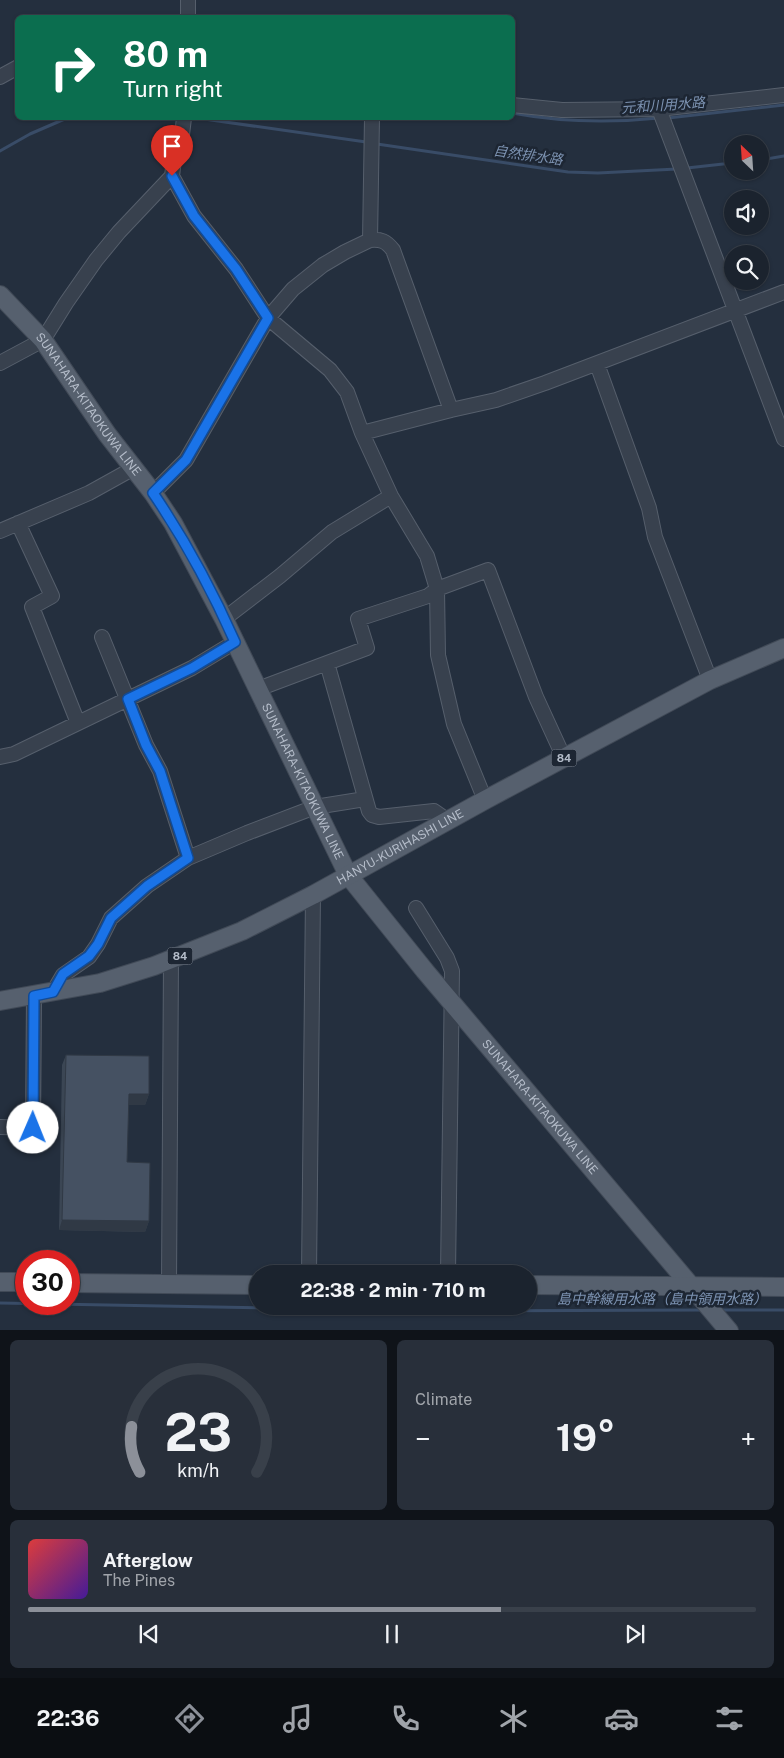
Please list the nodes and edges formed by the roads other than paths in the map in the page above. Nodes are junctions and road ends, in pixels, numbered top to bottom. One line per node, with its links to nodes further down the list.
1 (188, 0): 2 (street)
2 (188, 15)
3 (15, 69): 4 (street)
4 (0, 77)
5 (784, 95): 7 (street)
6 (515, 105): 7 (street)
7 (659, 109): 14 (street)
8 (184, 120): 10 (street)
9 (372, 120): 11 (street)
10 (172, 176): 15 (street); 16 (street)
11 (370, 240): 15 (street); 19 (street)
12 (784, 292): 14 (street)
13 (0, 295): 16 (main road, SUNAHARA-KITAOKUWA LINE)
14 (735, 311): 18 (street); 21 (street)
15 (268, 318): 20 (street); 23 (street)
16 (43, 340): 17 (street); 22 (main road, SUNAHARA-KITAOKUWA LINE)
17 (0, 363)
18 (597, 364): 19 (street); 33 (street)
19 (451, 410): 20 (street)
20 (362, 433): 24 (street)
21 (784, 439)
22 (134, 468): 23 (main road, SUNAHARA-KITAOKUWA LINE); 25 (street)
23 (153, 493): 28 (main road, SUNAHARA-KITAOKUWA LINE)
24 (391, 496): 27 (street); 28 (street)
25 (18, 523): 26 (street); 36 (street)
26 (0, 531)
27 (437, 589): 32 (street); 38 (street); 40 (street)
28 (224, 619): 30 (main road, SUNAHARA-KITAOKUWA LINE)
29 (102, 637): 35 (street)
30 (235, 642): 34 (main road, SUNAHARA-KITAOKUWA LINE); 35 (street)
31 (784, 648): 33 (main road, HANYU-KURIHASHI LINE / 84)
32 (327, 663): 34 (street); 39 (street)
33 (710, 680): 38 (main road, HANYU-KURIHASHI LINE / 84)
34 (258, 690): 41 (main road, SUNAHARA-KITAOKUWA LINE)
35 (128, 699): 36 (street); 43 (street)
36 (78, 723): 37 (street)
37 (0, 757)
38 (564, 758): 40 (main road, HANYU-KURIHASHI LINE / 84)
39 (365, 799): 41 (street); 42 (street)
40 (485, 800): 42 (main road, HANYU-KURIHASHI LINE / 84)
41 (315, 807): 43 (street); 44 (main road, SUNAHARA-KITAOKUWA LINE)
42 (447, 820): 44 (main road, HANYU-KURIHASHI LINE / 84)
43 (188, 858): 48 (street)
44 (348, 875): 45 (main road, HANYU-KURIHASHI LINE / 84); 50 (main road, SUNAHARA-KITAOKUWA LINE)
45 (313, 895): 47 (main road, HANYU-KURIHASHI LINE / 84); 53 (street)
46 (416, 908): 50 (street)
47 (171, 960): 48 (main road, HANYU-KURIHASHI LINE / 84); 58 (street)
48 (53, 992): 49 (main road, HANYU-KURIHASHI LINE / 84)
49 (34, 996): 51 (main road, HANYU-KURIHASHI LINE / 84); 52 (street)
50 (450, 1000): 54 (street); 61 (main road, SUNAHARA-KITAOKUWA LINE)
51 (0, 1001)
52 (0, 1127)
53 (309, 1265)
54 (448, 1265)
55 (0, 1282): 56 (main road)
56 (15, 1282)
57 (80, 1283): 58 (main road)
58 (169, 1284): 59 (main road)
59 (249, 1285)
60 (537, 1285): 61 (main road)
61 (692, 1285): 62 (main road); 63 (main road, SUNAHARA-KITAOKUWA LINE)
62 (784, 1287)
63 (729, 1330)

